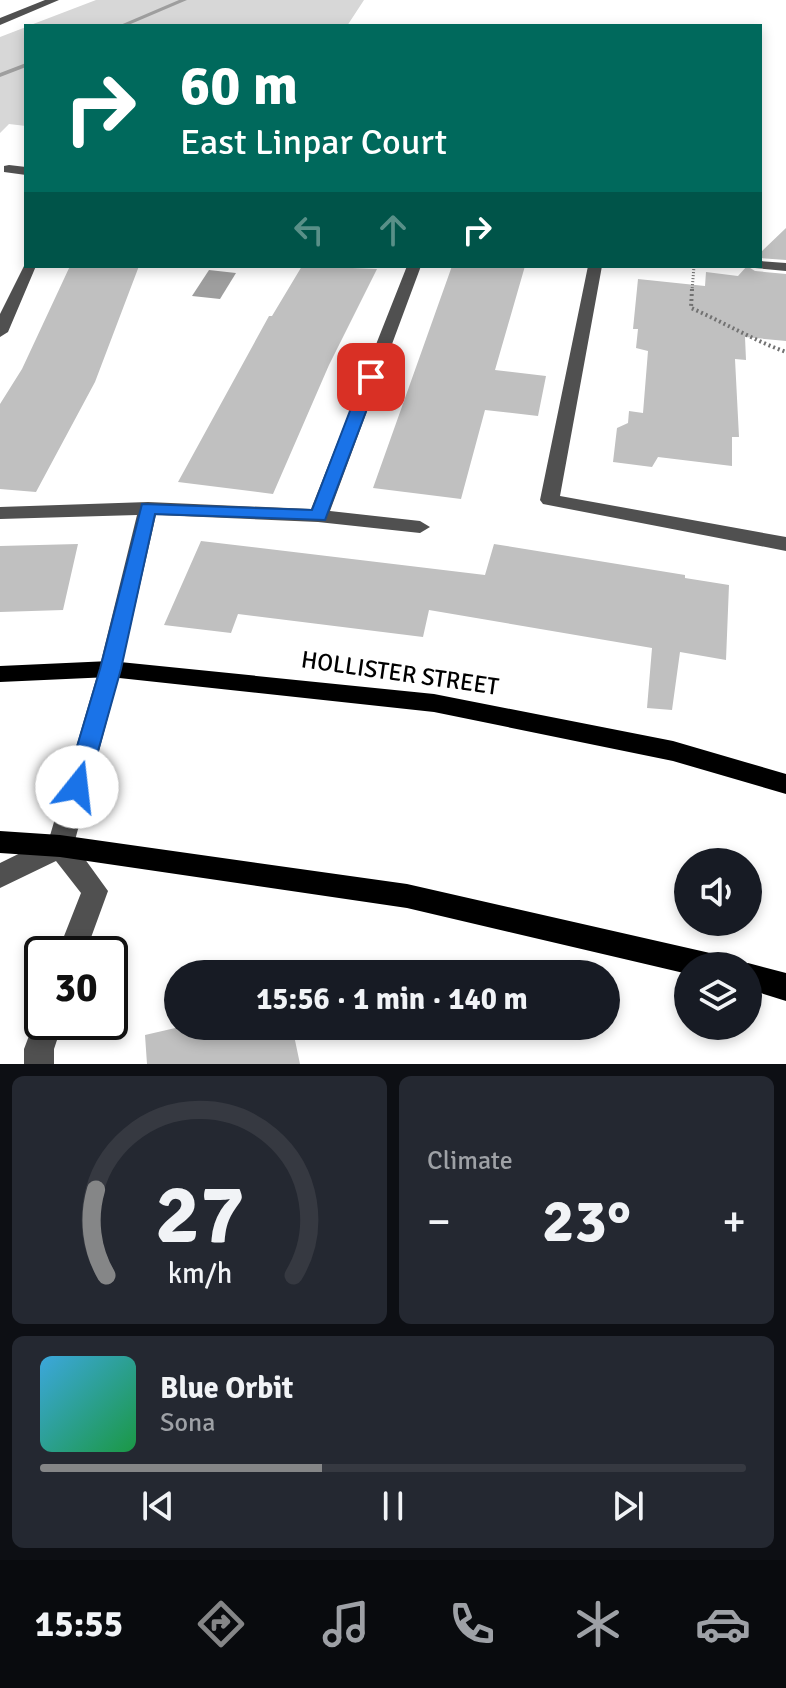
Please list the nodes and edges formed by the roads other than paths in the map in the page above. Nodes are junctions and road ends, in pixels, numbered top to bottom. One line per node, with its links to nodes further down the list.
1 (54, 0): 2 (street)
2 (0, 22)
3 (9, 169): 4 (street)
4 (24, 171)
5 (762, 265): 6 (street)
6 (786, 267)
7 (28, 268): 10 (street)
8 (413, 268): 13 (street)
9 (595, 268): 15 (street)
10 (0, 332)
11 (148, 508): 12 (street); 13 (street); 16 (street)
12 (0, 513)
13 (318, 516): 14 (street)
14 (420, 527)
15 (786, 544)
16 (110, 669): 17 (main road, HOLLISTER STREET); 18 (main road, HOLLISTER STREET); 20 (street)
17 (0, 674)
18 (786, 784)
19 (0, 842): 20 (main road)
20 (60, 846): 21 (street); 22 (street); 23 (main road)
21 (0, 876)
22 (78, 936)
23 (674, 958)
24 (762, 980): 25 (main road)
25 (786, 987)
26 (42, 1040): 27 (street)
27 (39, 1064)

